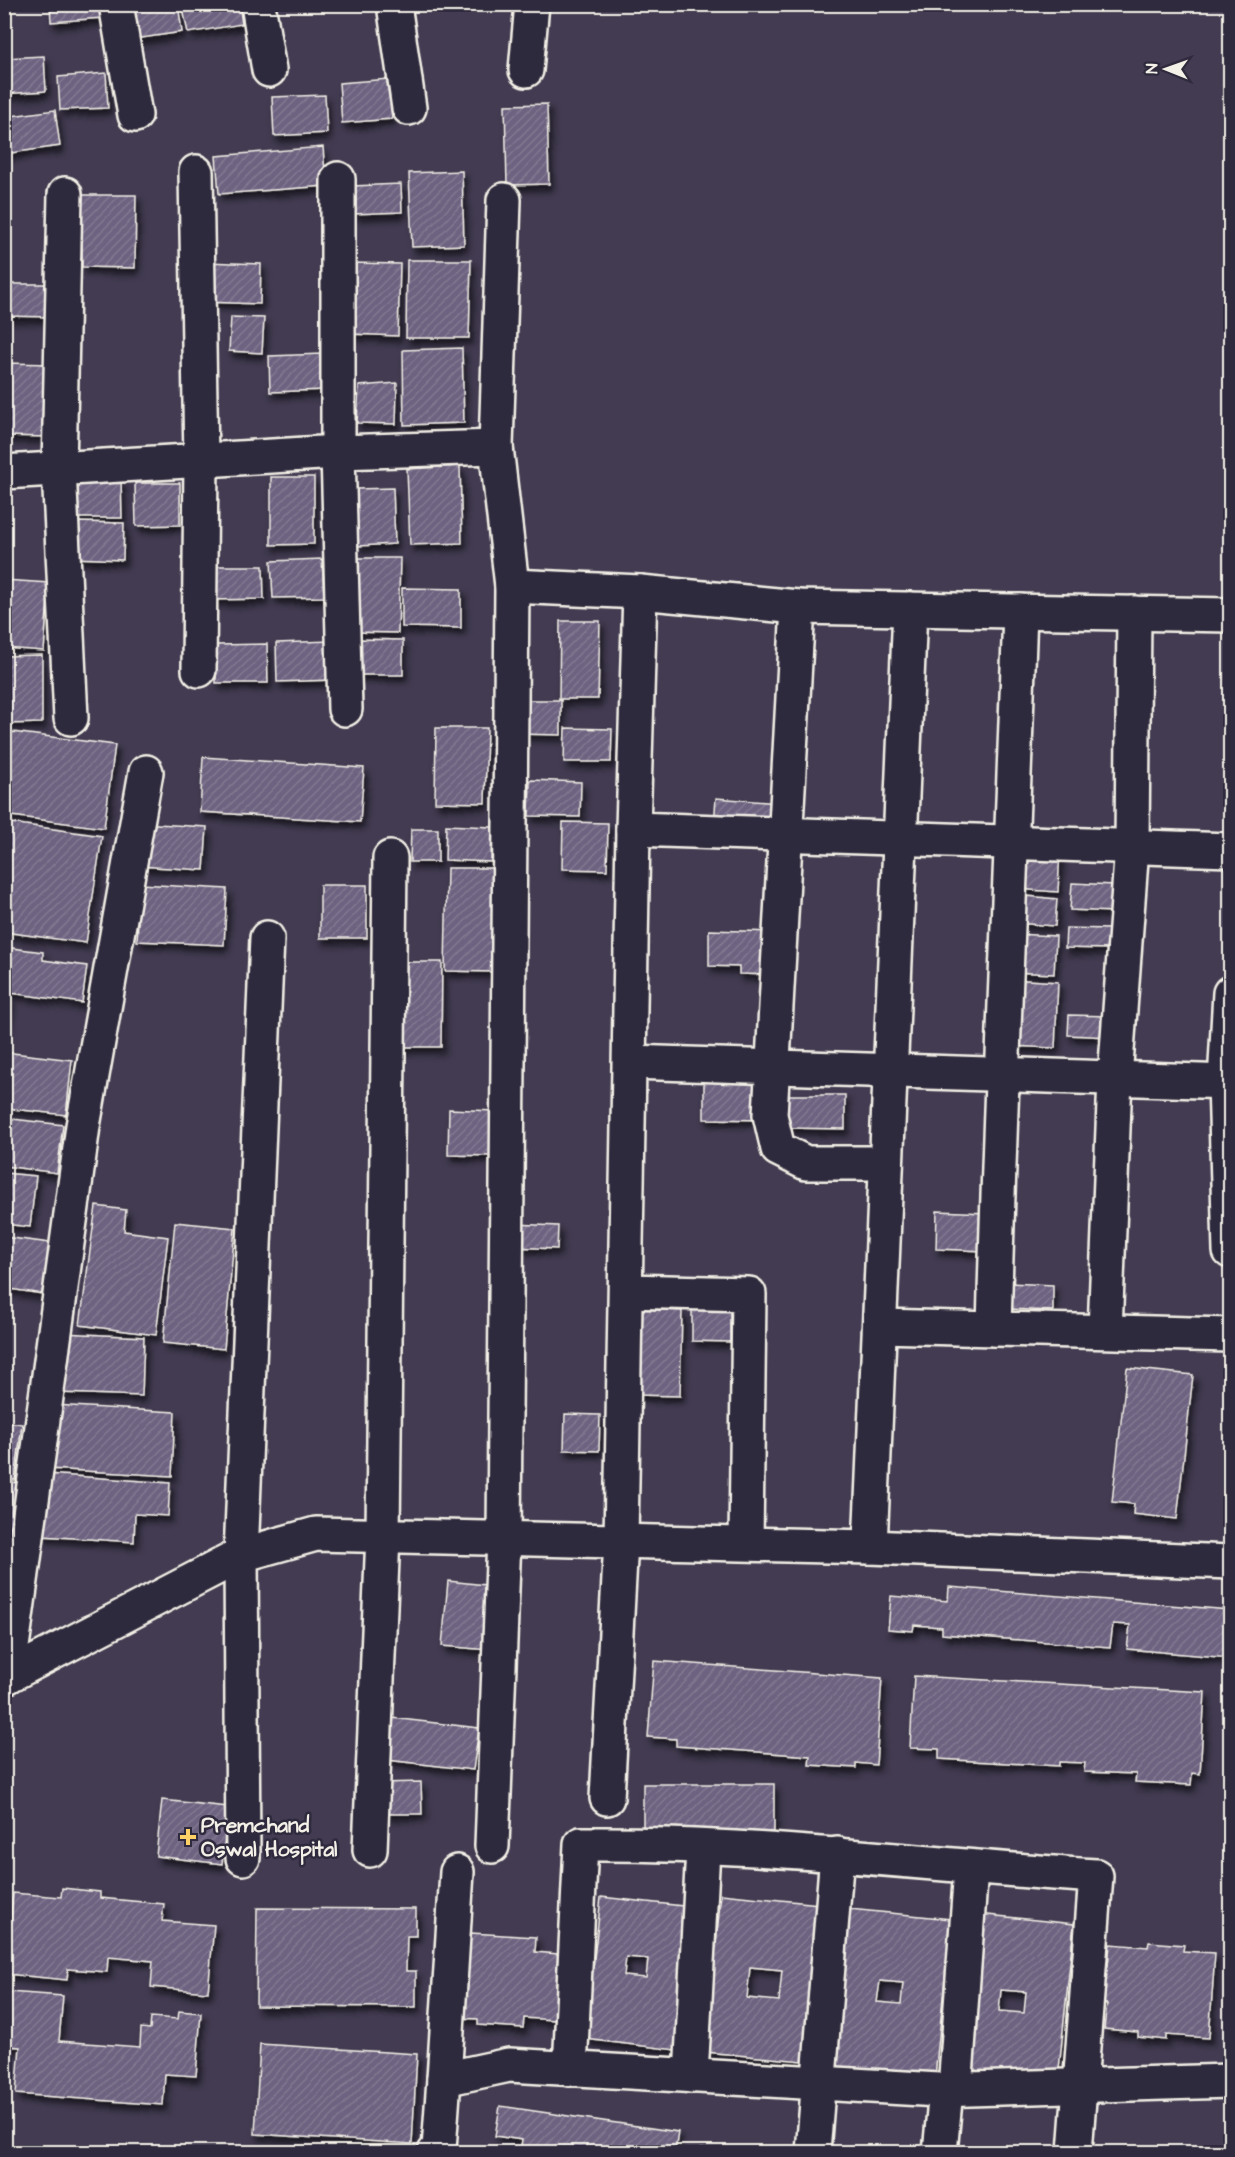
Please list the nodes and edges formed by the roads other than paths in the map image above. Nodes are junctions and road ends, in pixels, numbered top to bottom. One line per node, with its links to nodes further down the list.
1 (116, 4): 8 (street)
2 (258, 4): 5 (street)
3 (394, 4): 7 (street)
4 (532, 4): 6 (street)
5 (269, 70)
6 (526, 70)
7 (409, 108)
8 (135, 115)
9 (196, 172): 15 (street)
10 (338, 179): 14 (street)
11 (65, 194): 16 (street)
12 (504, 200): 13 (street)
13 (496, 447): 14 (street); 18 (street)
14 (338, 452): 15 (street); 26 (street)
15 (201, 460): 16 (street); 25 (street)
16 (59, 469): 17 (street); 27 (street)
17 (4, 472)
18 (512, 586): 19 (street); 52 (street)
19 (640, 592): 20 (street); 29 (street)
20 (798, 607): 21 (street); 30 (street)
21 (910, 609): 22 (street); 31 (street)
22 (1020, 611): 23 (street); 32 (street)
23 (1134, 613): 24 (street); 33 (street)
24 (1230, 615)
25 (199, 670)
26 (345, 709)
27 (71, 718)
28 (146, 772): 58 (street)
29 (633, 829): 30 (street); 38 (street)
30 (786, 835): 31 (street); 39 (street)
31 (900, 839): 32 (street); 40 (street)
32 (1013, 843): 33 (street); 41 (street)
33 (1132, 846): 34 (street); 42 (street)
34 (1230, 850)
35 (390, 858): 51 (street)
36 (267, 938): 56 (street)
37 (1230, 993): 43 (street)
38 (630, 1062): 39 (street); 46 (street)
39 (773, 1067): 40 (street); 44 (street)
40 (890, 1071): 41 (street); 44 (street)
41 (1000, 1074): 42 (street); 48 (street)
42 (1115, 1078): 43 (street); 49 (street)
43 (1228, 1082): 45 (street)
44 (886, 1163): 47 (street)
45 (1230, 1251)
46 (626, 1291): 53 (street); 54 (street)
47 (880, 1326): 48 (street); 55 (street)
48 (994, 1329): 49 (street)
49 (1105, 1331): 50 (street)
50 (1230, 1335)
51 (383, 1535): 52 (street); 56 (street); 62 (street)
52 (504, 1538): 53 (street); 60 (street)
53 (621, 1541): 54 (street); 59 (street)
54 (746, 1543): 55 (street)
55 (870, 1547): 57 (street)
56 (242, 1555): 58 (street); 64 (street)
57 (1230, 1562)
58 (6, 1677)
59 (607, 1798)
60 (492, 1846)
61 (703, 1848): 63 (street); 67 (street); 68 (street)
62 (370, 1851)
63 (837, 1854): 65 (street); 71 (street)
64 (243, 1858)
65 (971, 1868): 72 (street); 73 (street)
66 (457, 1872): 69 (street)
67 (570, 2069): 68 (street); 69 (street)
68 (691, 2076): 71 (street)
69 (444, 2079): 74 (street)
70 (1230, 2081): 72 (street)
71 (819, 2083): 73 (street); 75 (street)
72 (1080, 2087): 73 (street); 77 (street)
73 (951, 2090): 76 (street)
74 (435, 2152)
75 (813, 2152)
76 (940, 2152)
77 (1075, 2152)

